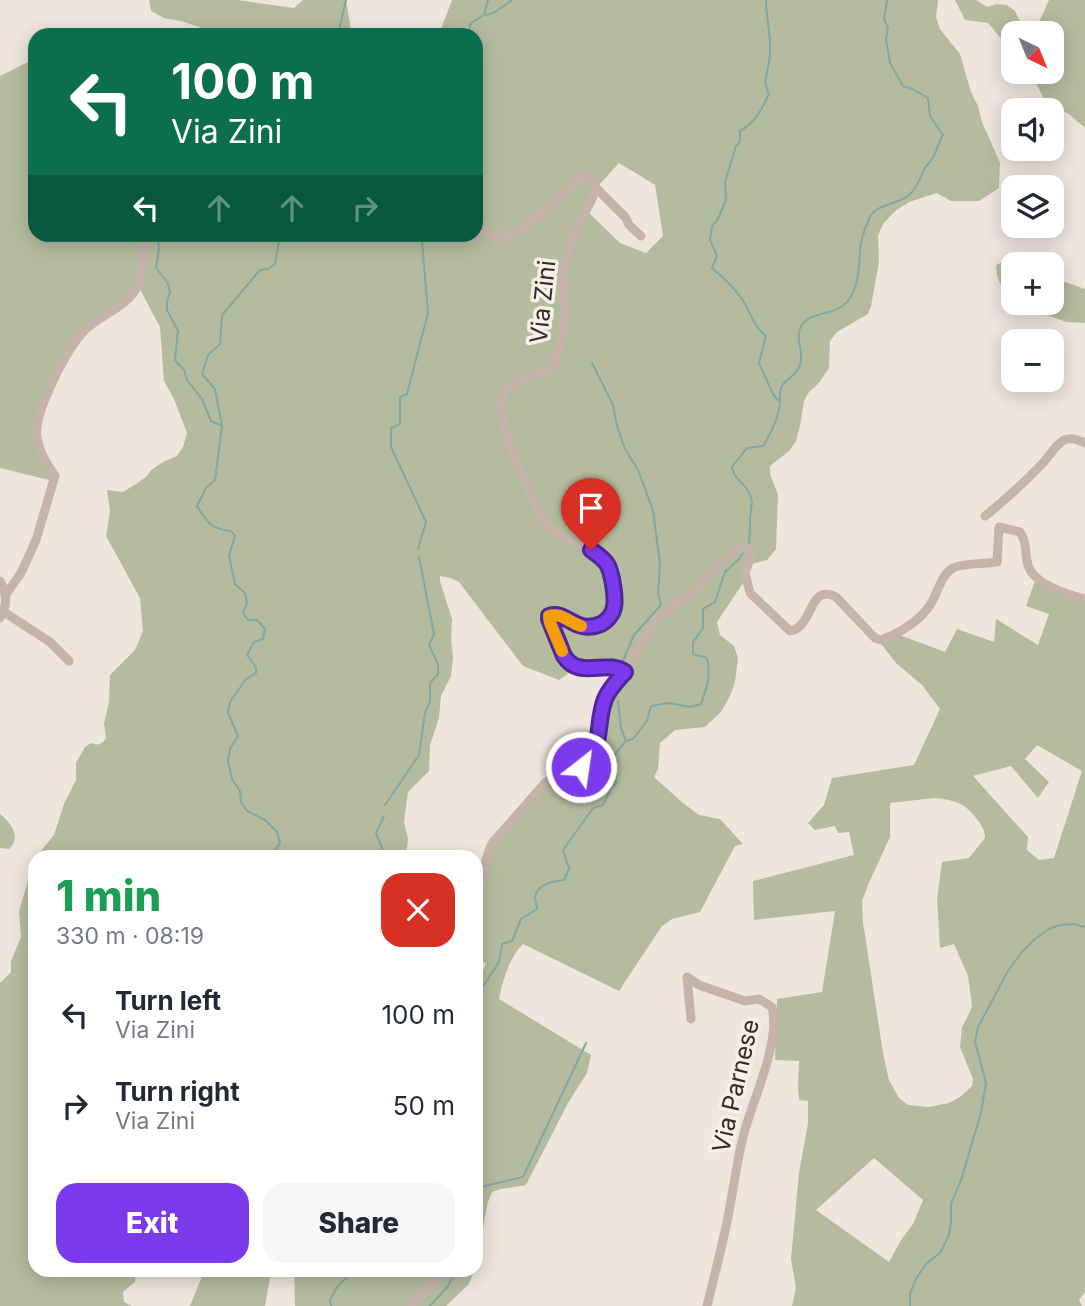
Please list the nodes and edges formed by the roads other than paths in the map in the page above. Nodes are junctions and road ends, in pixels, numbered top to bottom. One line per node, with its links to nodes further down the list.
1 (596, 188): 2 (street, Via Zini); 3 (street); 12 (street, Via Zini)
2 (483, 230)
3 (641, 236)
4 (146, 242): 8 (street)
5 (1085, 443): 6 (street)
6 (985, 516)
7 (0, 581): 8 (street)
8 (7, 593): 10 (street)
9 (1085, 598): 12 (street)
10 (2, 615): 11 (street)
11 (69, 661)
12 (625, 672): 13 (street)
13 (483, 874)
14 (691, 1019): 17 (street, Via Parnese)
15 (439, 1277): 16 (street)
16 (410, 1306)
17 (707, 1306)

